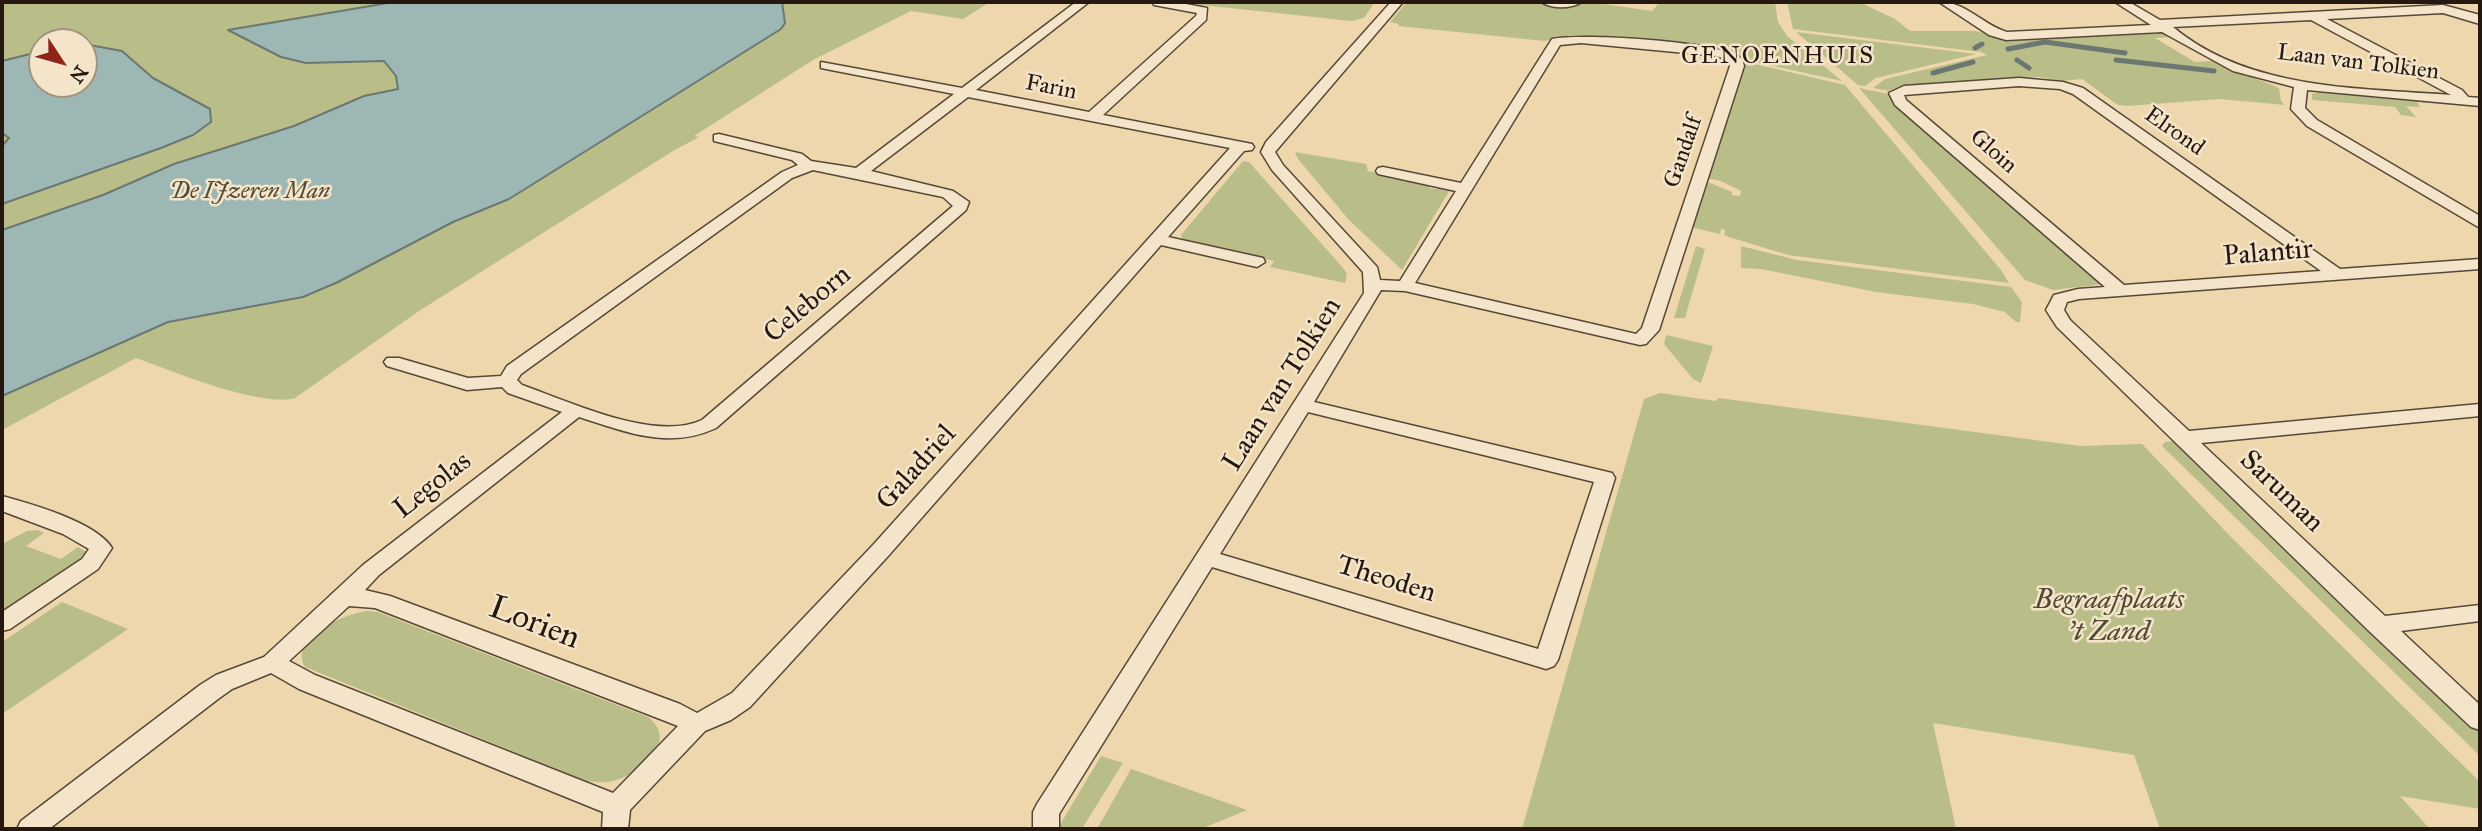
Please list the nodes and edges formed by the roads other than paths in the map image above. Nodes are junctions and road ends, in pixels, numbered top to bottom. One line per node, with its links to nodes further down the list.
1 (1083, 2): 14 (street)
2 (1158, 2): 17 (street)
3 (1397, 2): 20 (street)
4 (1547, 2): 5 (street)
5 (1576, 2)
6 (1945, 2): 10 (street)
7 (2122, 2): 10 (street, Laan van Tolkien)
8 (2314, 16): 9 (street); 10 (street); 15 (street)
9 (2480, 20)
10 (2164, 26): 12 (street, Laan van Tolkien)
11 (826, 65): 14 (street, Farin)
12 (2301, 85): 15 (street, Laan van Tolkien); 25 (street)
13 (1967, 86): 29 (street, Elrond); 32 (street, Gloin)
14 (966, 92): 17 (street, Farin); 23 (street)
15 (2464, 100): 16 (street, Laan van Tolkien)
16 (2480, 102)
17 (1092, 117): 19 (street, Farin)
18 (719, 138): 21 (street)
19 (1240, 146): 20 (street, Farin); 26 (street, Galadriel)
20 (1268, 152): 30 (street, Laan van Tolkien)
21 (808, 166): 23 (street); 35 (street)
22 (1383, 171): 24 (street)
23 (859, 173): 37 (street, Celeborn)
24 (1464, 188): 31 (street); 31 (street, Gandalf)
25 (2480, 223)
26 (1158, 240): 27 (street); 48 (street, Galadriel)
27 (1257, 262)
28 (2480, 264): 29 (street, Palantir)
29 (2336, 274): 32 (street, Palantir)
30 (1373, 285): 31 (street); 36 (street, Laan van Tolkien)
31 (1405, 286)
32 (2120, 291): 33 (street, Palantir)
33 (2060, 299): 39 (street, Saruman)
34 (393, 362): 35 (street)
35 (507, 381): 37 (street)
36 (1303, 405): 41 (street, Laan van Tolkien); 41 (street, Theoden)
37 (576, 410): 42 (street, Legolas)
38 (2480, 410): 39 (street)
39 (2184, 438): 45 (street, Saruman)
40 (2, 503): 44 (street)
41 (1208, 558): 51 (street, Laan van Tolkien)
42 (344, 598): 46 (street, Legolas); 48 (street, Lorien)
43 (2480, 613): 45 (street)
44 (2, 623)
45 (2377, 625): 47 (street, Saruman)
46 (272, 663): 49 (street); 50 (street)
47 (2480, 720)
48 (696, 724): 49 (street, Galadriel)
49 (616, 817)
50 (30, 829)
51 (1046, 829)

